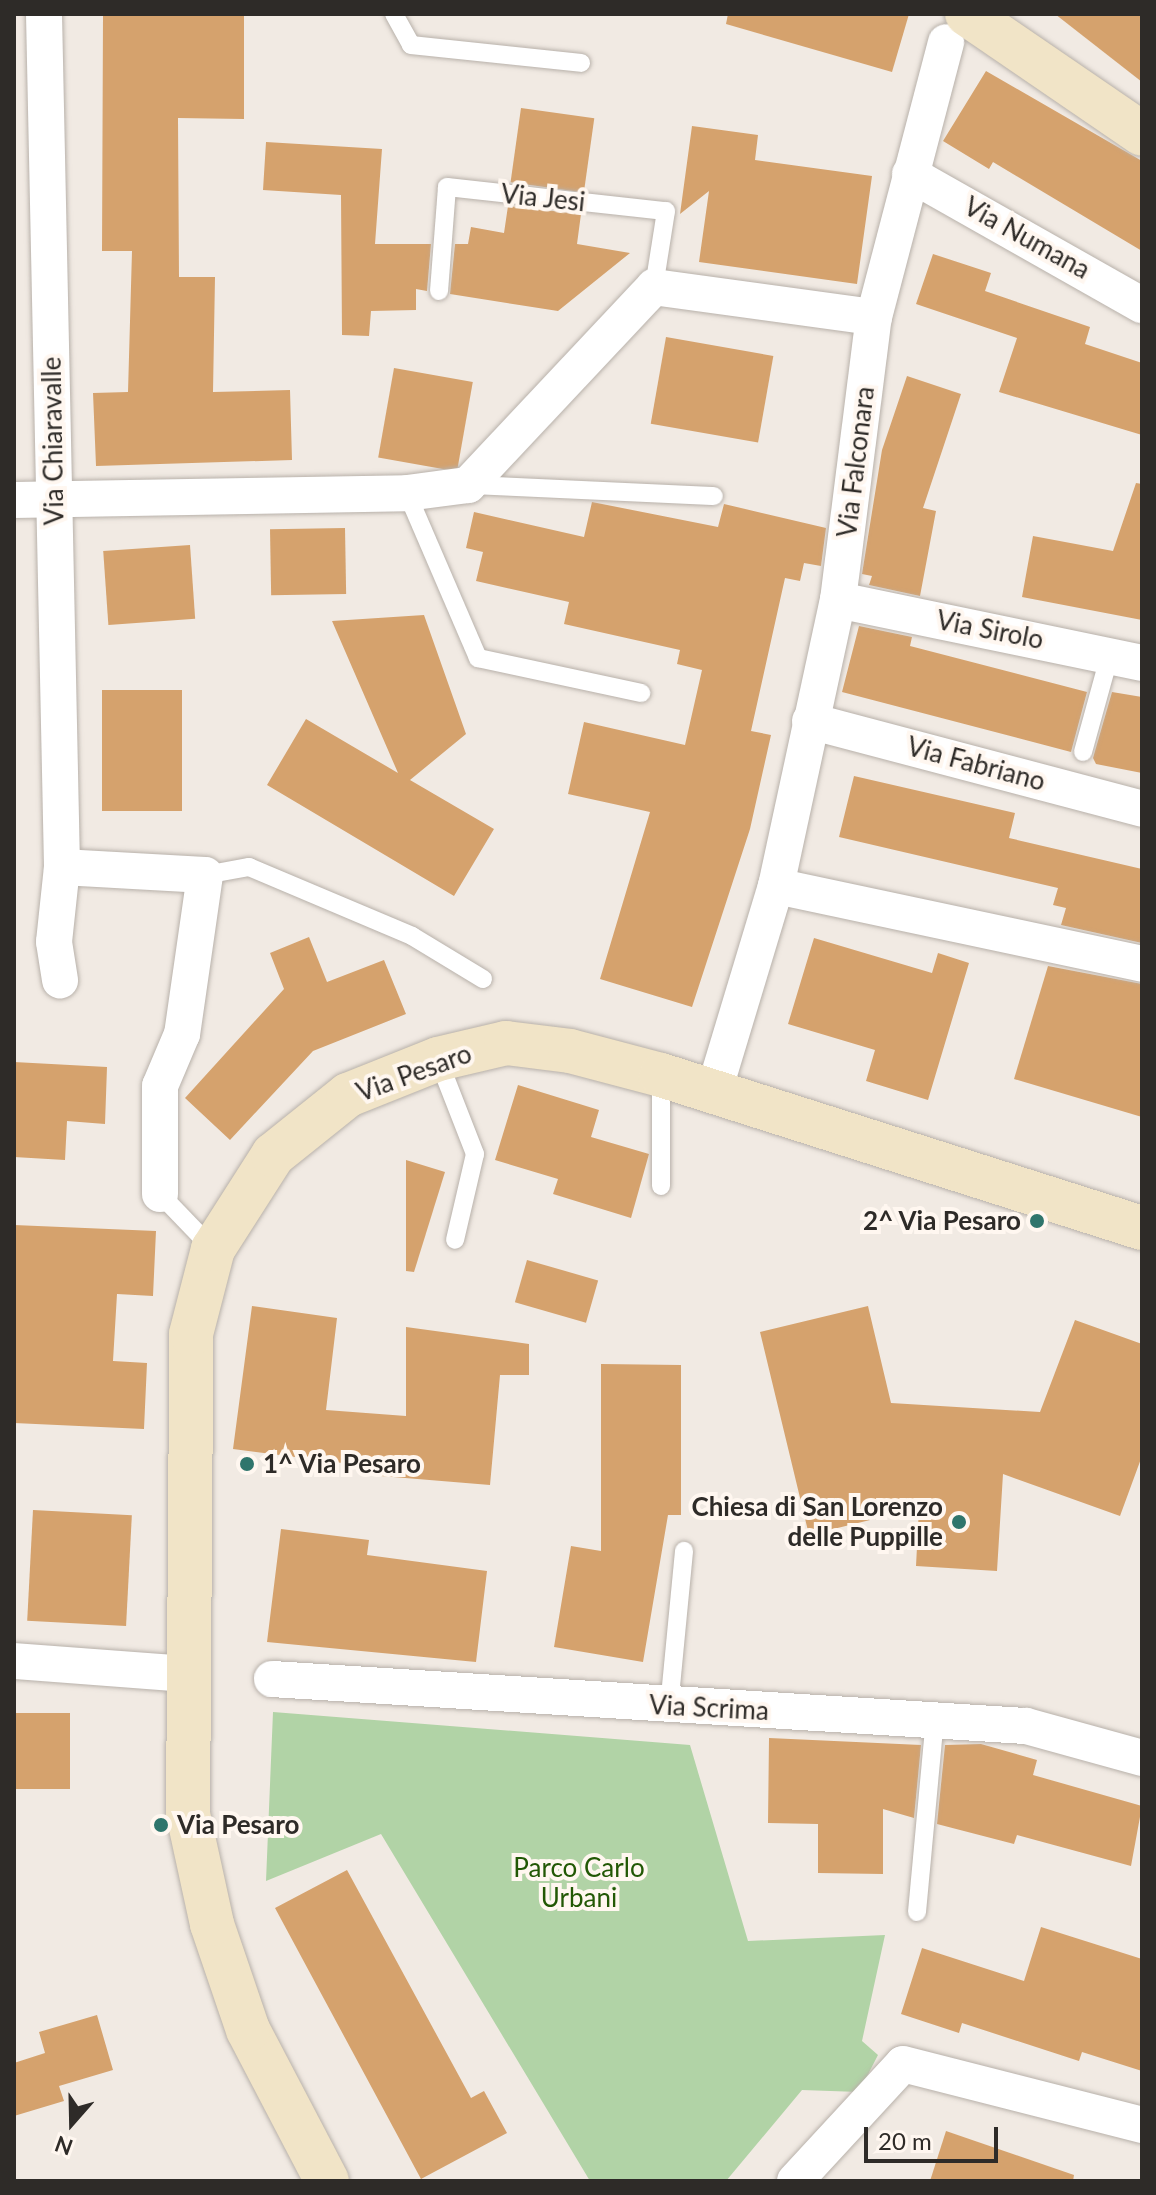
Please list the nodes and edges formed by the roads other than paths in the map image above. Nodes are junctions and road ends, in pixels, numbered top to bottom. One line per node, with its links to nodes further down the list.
1 (44, 14): 15 (street, Via Chiaravalle)
2 (394, 14): 4 (lane)
3 (957, 28): 5 (street); 6 (street, Via Falconara)
4 (581, 63)
5 (1142, 134)
6 (910, 174): 9 (street, Via Numana); 10 (street, Via Falconara)
7 (654, 287): 8 (lane, Via Jesi); 10 (street); 11 (street)
8 (439, 291)
9 (1142, 305)
10 (874, 317): 16 (street, Via Falconara)
11 (468, 485): 12 (street); 13 (lane)
12 (407, 493): 15 (street); 18 (lane)
13 (714, 496)
14 (14, 500): 15 (street)
15 (54, 500): 22 (street, Via Chiaravalle)
16 (838, 600): 17 (street, Via Sirolo); 19 (street, Via Falconara)
17 (1126, 659): 20 (lane)
18 (641, 693)
19 (810, 721): 21 (street, Via Fabriano); 24 (street, Via Falconara)
20 (1083, 752)
21 (1142, 809)
22 (62, 867): 23 (street); 27 (street, Via Chiaravalle)
23 (205, 875): 26 (lane); 32 (street)
24 (776, 886): 25 (street); 30 (street, Via Falconara)
25 (1142, 964)
26 (483, 979)
27 (60, 981)
28 (438, 1059): 29 (street, Via Pesaro); 34 (lane); 35 (street, Via Pesaro)
29 (661, 1075): 30 (street, Via Pesaro); 31 (lane)
30 (714, 1091): 33 (street, Via Pesaro)
31 (661, 1186)
32 (160, 1194): 35 (lane)
33 (1142, 1228)
34 (455, 1240)
35 (213, 1249): 38 (street, Via Pesaro)
36 (684, 1551): 40 (lane)
37 (14, 1661): 38 (street)
38 (186, 1674): 45 (street, Via Pesaro)
39 (272, 1679): 40 (street, Via Scrima)
40 (669, 1707): 41 (street, Via Scrima)
41 (935, 1719): 42 (street, Via Scrima); 43 (lane)
42 (1142, 1758)
43 (917, 1912)
44 (1142, 2125): 46 (street)
45 (327, 2181)
46 (795, 2181)

